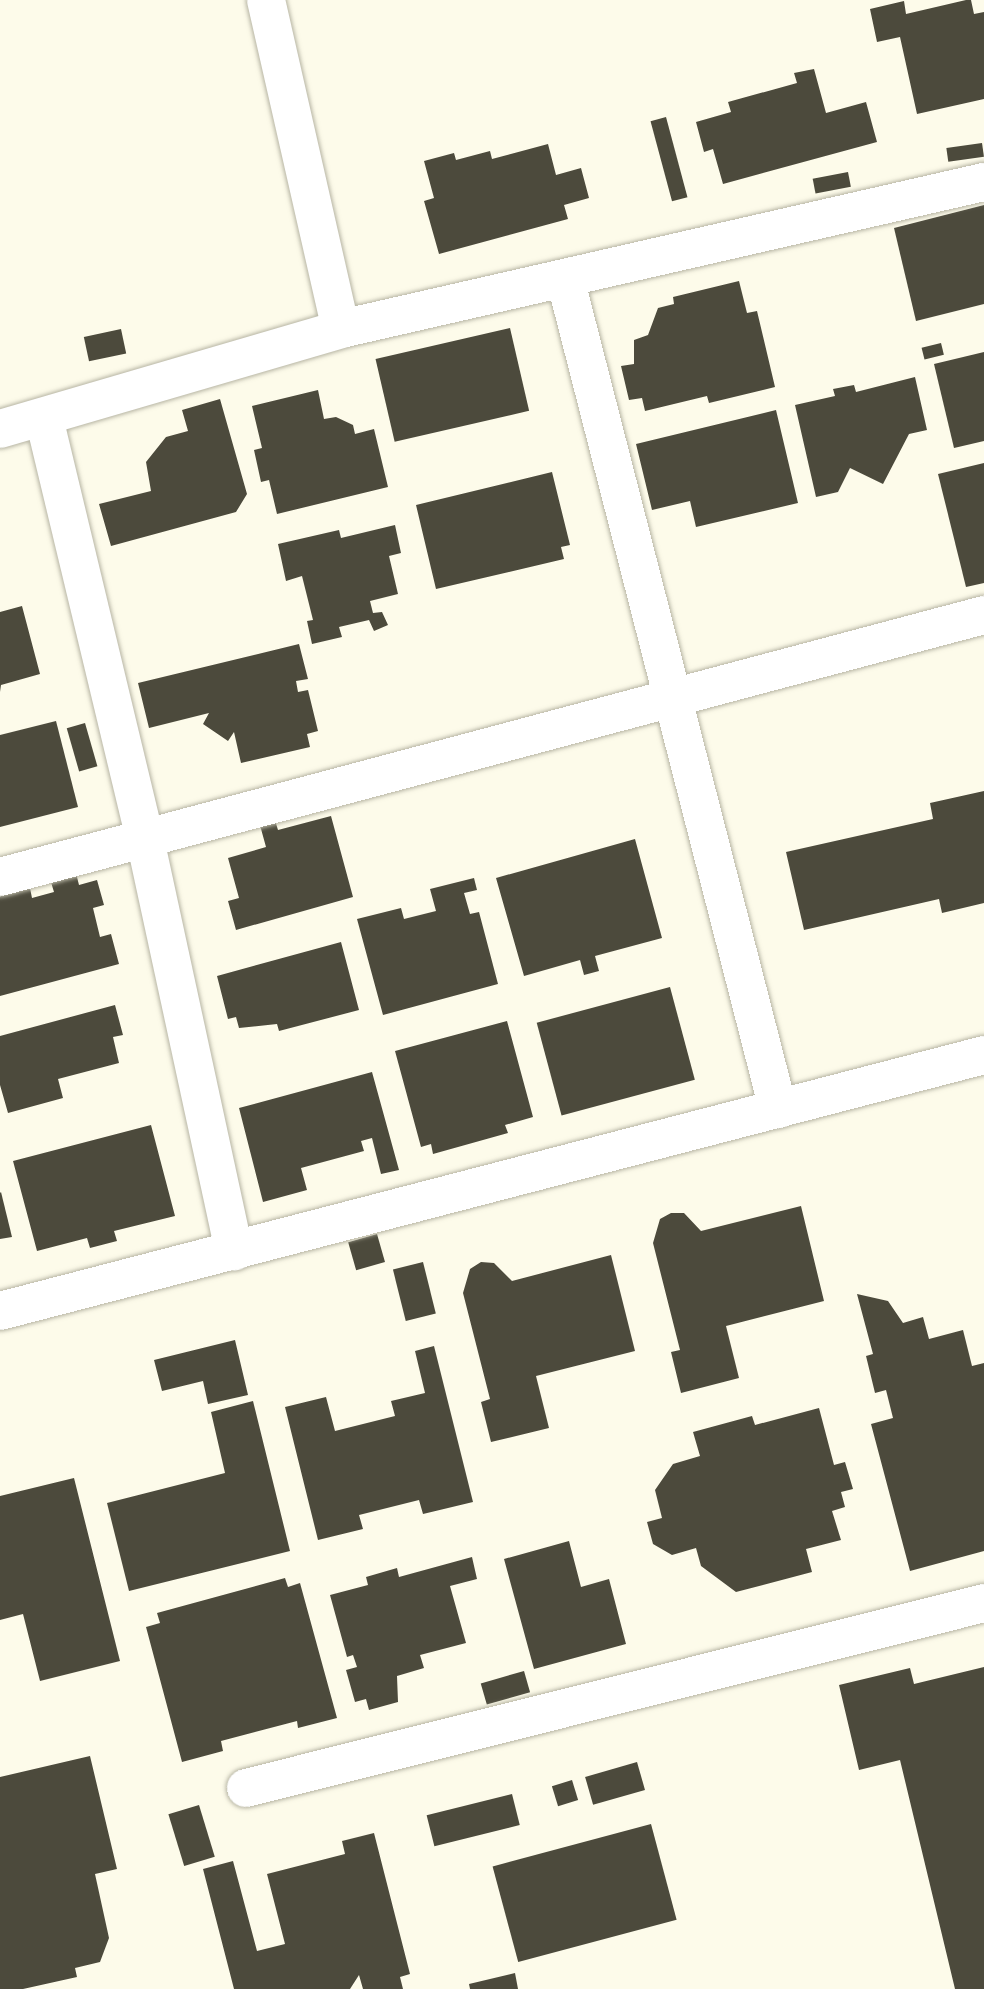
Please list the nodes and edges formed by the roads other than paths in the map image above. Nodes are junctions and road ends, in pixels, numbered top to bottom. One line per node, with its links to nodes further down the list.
1 (266, 0): 4 (street)
2 (984, 182): 3 (street)
3 (565, 278): 4 (street); 8 (street)
4 (341, 329): 5 (street)
5 (44, 418): 6 (street); 9 (street)
6 (0, 429)
7 (984, 615): 8 (street)
8 (676, 700): 9 (street); 12 (street)
9 (145, 839): 10 (street); 13 (street)
10 (0, 877)
11 (984, 1055): 12 (street)
12 (778, 1109): 13 (street)
13 (234, 1252): 14 (street)
14 (0, 1311)
15 (984, 1603): 16 (street)
16 (246, 1788)

